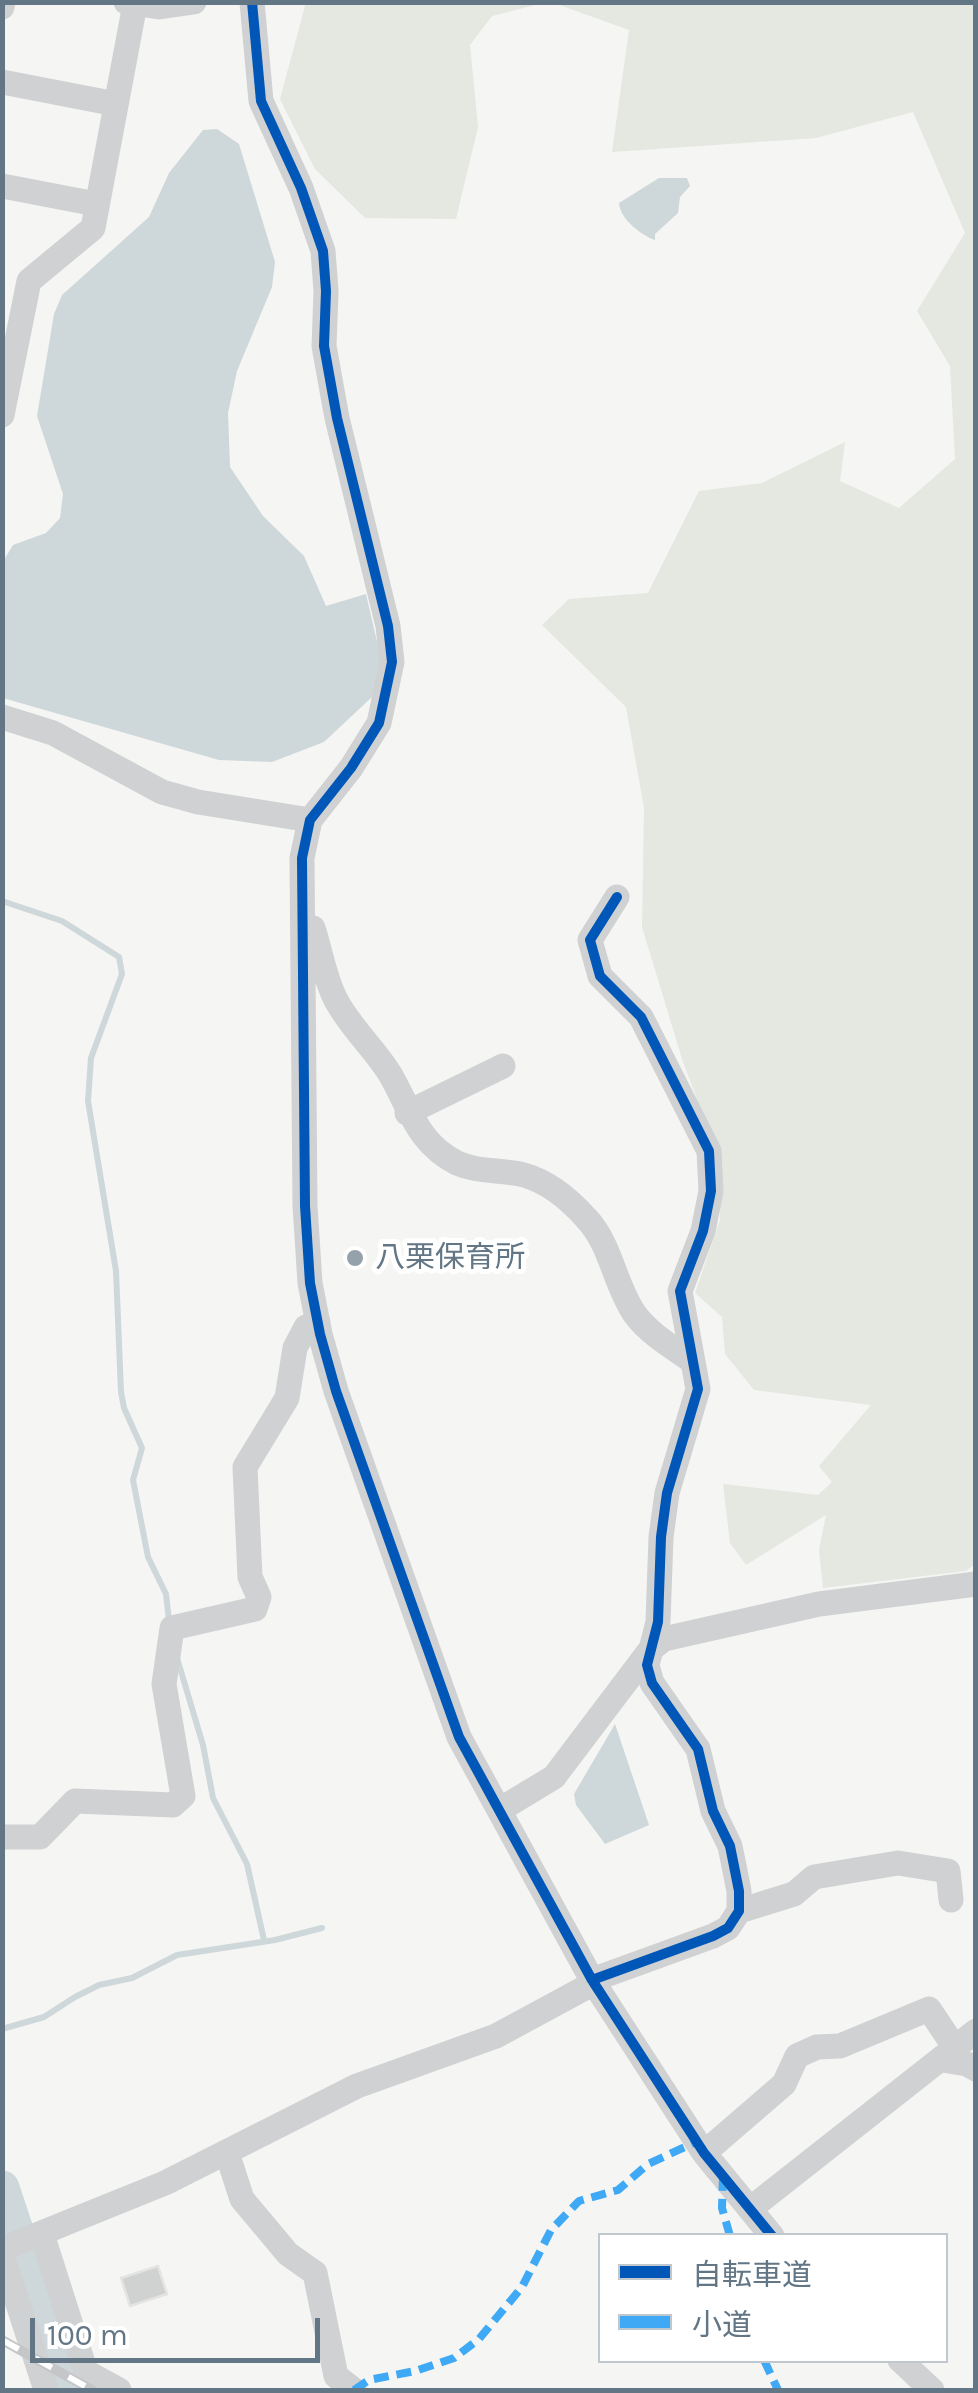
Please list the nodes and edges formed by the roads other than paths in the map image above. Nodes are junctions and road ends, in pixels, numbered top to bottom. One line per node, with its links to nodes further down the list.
1 (194, 2): 3 (street)
2 (252, 2): 10 (street)
3 (130, 3): 5 (street)
4 (2, 82): 5 (street)
5 (116, 104): 7 (street)
6 (2, 186): 7 (street)
7 (96, 204): 8 (street)
8 (3, 408)
9 (2, 717): 10 (street)
10 (310, 820): 12 (street)
11 (616, 898): 16 (street)
12 (302, 908): 14 (street); 15 (street)
13 (502, 1066): 14 (street)
14 (407, 1113): 16 (street)
15 (318, 1322): 19 (street); 20 (street)
16 (692, 1361): 18 (street)
17 (976, 1584): 18 (street)
18 (650, 1650): 19 (street); 22 (street)
19 (501, 1809): 23 (street)
20 (2, 1836)
21 (950, 1900): 22 (street)
22 (739, 1911): 23 (street)
23 (593, 1982): 27 (street); 28 (street)
24 (976, 2031): 25 (street)
25 (948, 2054): 26 (street); 28 (street); 29 (street)
26 (976, 2069)
27 (227, 2153): 31 (street); 36 (street)
28 (704, 2153): 29 (street)
29 (750, 2209): 30 (street)
30 (770, 2233)
31 (40, 2235): 32 (street); 35 (street)
32 (2, 2252): 34 (street)
33 (903, 2363): 37 (street)
34 (46, 2390)
35 (119, 2390)
36 (354, 2390)
37 (932, 2390)

